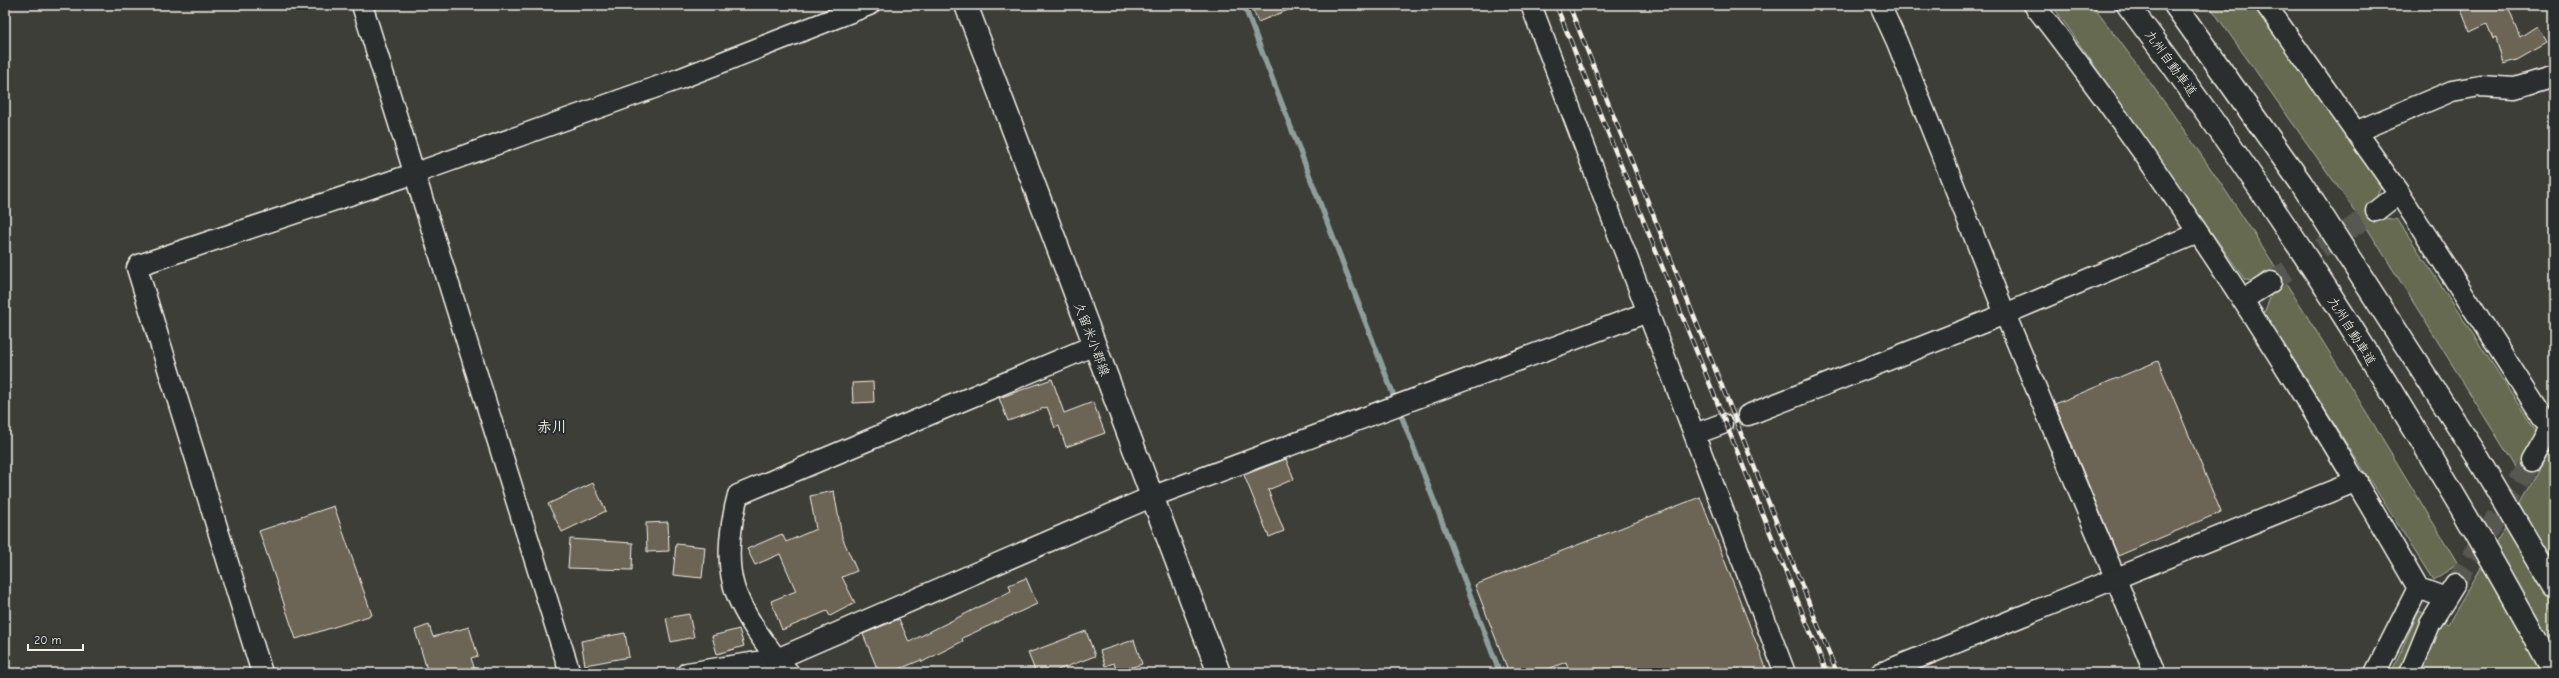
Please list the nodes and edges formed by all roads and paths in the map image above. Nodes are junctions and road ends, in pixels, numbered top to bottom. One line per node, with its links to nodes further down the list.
1 (362, 5): 12 (street)
2 (869, 5): 12 (street)
3 (966, 5): 20 (main road, 久留米小郡線)
4 (1531, 5): 18 (street)
5 (1880, 5): 19 (street)
6 (2034, 5): 15 (street)
7 (2128, 5): 32 (main road, 九州自動車道)
8 (2175, 5): 29 (main road)
9 (2266, 5): 11 (street)
10 (2554, 76): 11 (street)
11 (2355, 132): 13 (street)
12 (413, 174): 33 (street); 34 (street)
13 (2399, 193): 14 (street); 23 (street)
14 (2376, 211)
15 (2198, 233): 17 (street); 19 (street)
16 (2271, 282): 17 (street)
17 (2244, 298): 26 (street)
18 (1648, 312): 24 (street); 27 (street)
19 (2005, 314): 21 (street); 28 (street)
20 (1095, 345): 27 (main road, 久留米小郡線); 31 (street)
21 (1748, 416)
22 (1722, 424): 24 (street)
23 (2552, 424): 25 (street)
24 (1695, 434): 37 (street)
25 (2531, 460)
26 (2357, 481): 28 (street); 30 (street)
27 (1151, 497): 31 (street); 36 (main road, 久留米小郡線)
28 (2116, 578): 38 (street); 39 (street)
29 (2554, 586)
30 (2418, 588): 40 (street); 41 (street)
31 (783, 666): 35 (street)
32 (2554, 672)
33 (262, 673)
34 (570, 673)
35 (687, 673)
36 (1219, 673)
37 (1785, 673)
38 (1882, 673)
39 (2154, 673)
40 (2376, 673)
41 (2410, 673)

